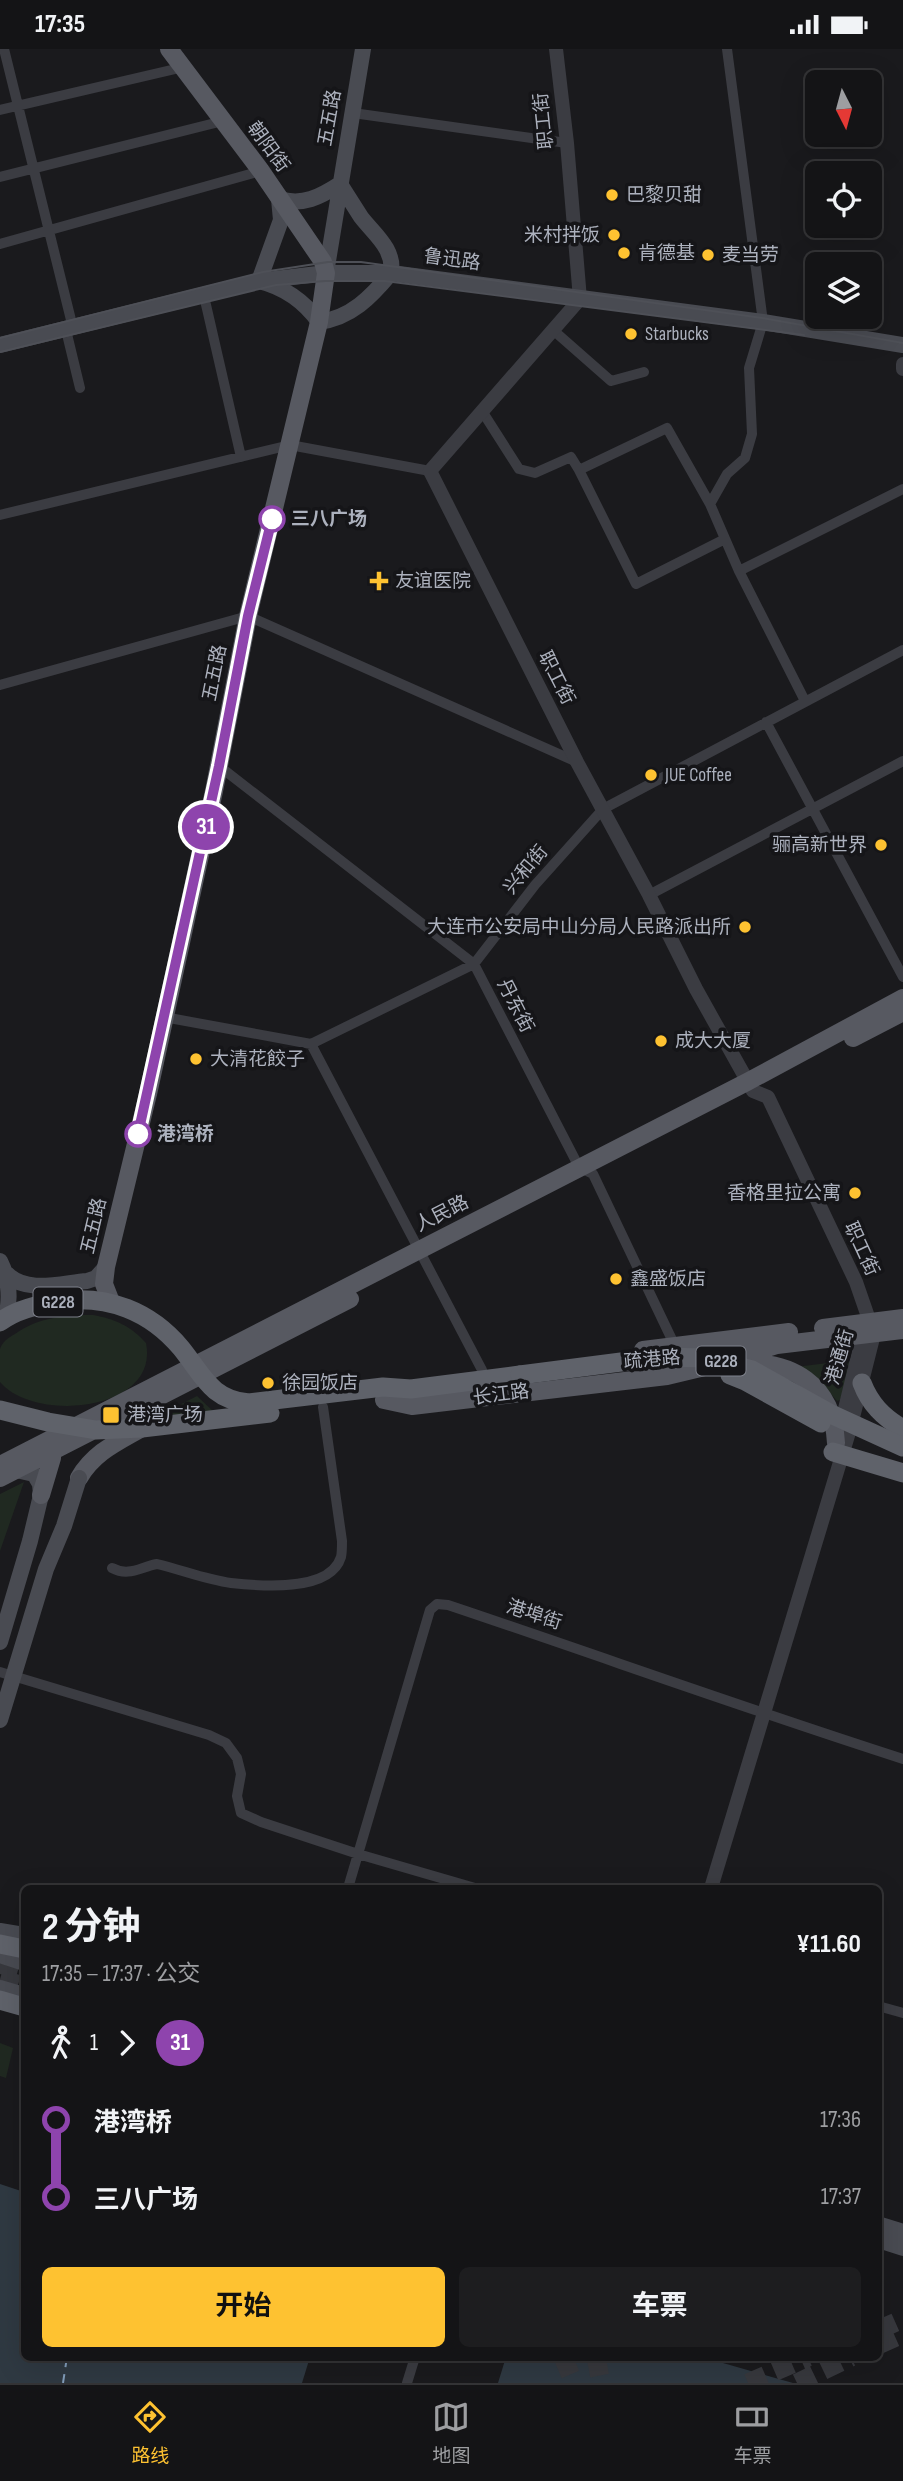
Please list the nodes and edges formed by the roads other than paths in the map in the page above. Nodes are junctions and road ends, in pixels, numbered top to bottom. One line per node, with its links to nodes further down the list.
1 (4, 49): 7 (street)
2 (169, 49): 6 (main road, 朝阳街)
3 (363, 49): 9 (main road, 五五路)
4 (556, 49): 11 (street, 职工街)
5 (727, 49): 24 (street)
6 (184, 67): 7 (street); 10 (main road, 朝阳街)
7 (20, 106): 8 (street); 12 (street)
8 (0, 110)
9 (353, 113): 11 (street); 15 (main road, 五五路)
10 (223, 121): 12 (street); 13 (main road, 朝阳街)
11 (567, 143): 23 (street, 职工街)
12 (34, 169): 14 (street); 17 (street)
13 (261, 171): 16 (main road, 朝阳街); 17 (street)
14 (0, 177)
15 (340, 184): 16 (main road); 19 (main road, 五五路); 20 (main road)
16 (279, 199): 19 (main road, 朝阳街); 21 (main road)
17 (50, 231): 18 (street); 26 (street)
18 (0, 244)
19 (326, 273): 20 (main road, 鲁迅路); 21 (main road, 鲁迅路); 25 (main road, 五五路)
20 (391, 273): 23 (main road, 鲁迅路); 25 (main road)
21 (259, 281): 22 (main road, 鲁迅路); 25 (main road)
22 (204, 296): 26 (main road, 鲁迅路); 36 (street)
23 (580, 299): 24 (main road, 鲁迅路); 27 (street)
24 (763, 322): 29 (main road, 鲁迅路); 40 (street)
25 (318, 323): 35 (main road, 五五路)
26 (70, 329): 28 (main road, 鲁迅路); 33 (street)
27 (553, 330): 32 (street); 34 (street)
28 (0, 345)
29 (903, 345)
30 (903, 364): 31 (street)
31 (903, 369)
32 (644, 372)
33 (80, 388)
34 (482, 411): 37 (street); 38 (street)
35 (290, 445): 36 (street); 38 (street); 44 (main road, 五五路)
36 (241, 457): 41 (street)
37 (579, 470): 40 (street); 42 (street)
38 (430, 471): 50 (street, 职工街)
39 (903, 489): 43 (street)
40 (710, 504): 42 (street)
41 (0, 515)
42 (726, 540): 43 (street)
43 (739, 571): 47 (street)
44 (248, 616): 46 (street); 50 (street); 51 (main road, 五五路)
45 (903, 649): 47 (street, 兴和街)
46 (0, 685)
47 (806, 701): 48 (street, 兴和街)
48 (766, 722): 52 (street, 兴和街); 53 (street)
49 (903, 761): 53 (street)
50 (577, 762): 52 (street, 职工街)
51 (219, 766): 55 (street, 丹东街); 59 (main road, 五五路)
52 (603, 809): 54 (street, 职工街); 55 (street, 兴和街)
53 (811, 809): 54 (street); 56 (street)
54 (649, 895): 61 (street, 职工街)
55 (474, 964): 60 (street, 兴和街); 62 (street, 丹东街)
56 (903, 977)
57 (903, 998): 61 (main road, 人民路)
58 (903, 1012): 61 (main road, 人民路)
59 (164, 1017): 60 (street); 65 (main road, 五五路)
60 (311, 1045): 63 (street)
61 (750, 1086): 62 (main road, 人民路); 69 (street, 职工街)
62 (586, 1171): 63 (main road, 人民路); 71 (street, 丹东街)
63 (421, 1255): 73 (main road, 人民路); 75 (street)
64 (3, 1267): 65 (main road); 68 (main road)
65 (106, 1267): 66 (main road, 五五路)
66 (111, 1302): 68 (highway, G228); 72 (highway, G228)
67 (903, 1318): 69 (main road, 长江路)
68 (3, 1319)
69 (869, 1330): 70 (main road, 长江路); 71 (main road); 74 (main road, 长江路); 78 (street, 港通街); 89 (street, 港通街)
70 (903, 1330)
71 (676, 1346): 75 (main road)
72 (180, 1347): 73 (main road); 76 (highway, G228)
73 (219, 1360): 76 (main road, 人民路)
74 (713, 1365): 79 (main road, 长江路); 89 (main road)
75 (482, 1370): 79 (main road)
76 (198, 1371): 79 (highway, 长江路 / G228); 83 (main road, 人民路); 86 (main road, 人民路)
77 (521, 1379): 79 (highway, 疏港路 / G228); 88 (highway, 疏港路 / G228, bridge); 90 (highway, 疏港路 / G228, bridge)
78 (862, 1383): 85 (highway); 89 (street, 港通街)
79 (384, 1394): 80 (highway, 长江路 / G228)
80 (323, 1407): 84 (highway, 长江路 / G228); 95 (street)
81 (0, 1410): 82 (highway, G228)
82 (32, 1418): 83 (highway, G228); 87 (main road)
83 (74, 1427): 86 (highway, G228); 87 (main road, 人民路)
84 (142, 1428): 86 (highway, 长江路 / G228); 93 (main road)
85 (903, 1429)
86 (96, 1430): 87 (main road, 人民路)
87 (52, 1445): 91 (main road, 人民路); 94 (main road)
88 (903, 1447)
89 (837, 1450): 92 (highway); 98 (street, 港通街)
90 (903, 1458)
91 (5, 1471): 94 (main road)
92 (903, 1473)
93 (79, 1478): 99 (main road, bridge)
94 (41, 1495): 96 (main road)
95 (112, 1568)
96 (0, 1642)
97 (0, 1672): 101 (street)
98 (759, 1713): 100 (street, 港埠街); 101 (street, 港埠街); 104 (street, 港通街); 105 (street, 港通街)
99 (0, 1720)
100 (903, 1759)
101 (358, 1854): 102 (street, 港埠街); 103 (street)
102 (349, 1885)
103 (465, 1885)
104 (703, 1885)
105 (712, 1885)
106 (0, 1931): 107 (main road)
107 (21, 1934)
108 (0, 1944): 109 (highway)
109 (21, 1948)
110 (0, 1955): 111 (main road)
111 (21, 1962)
112 (0, 1988): 113 (main road)
113 (21, 1994)
114 (0, 2000): 115 (highway)
115 (21, 2006)
116 (882, 2007): 118 (street)
117 (0, 2008): 119 (main road)
118 (903, 2013)
119 (21, 2015)
120 (882, 2225): 121 (main road)
121 (903, 2232)
122 (882, 2241): 123 (main road)
123 (903, 2248)
124 (414, 2361): 125 (street)
125 (407, 2383)

